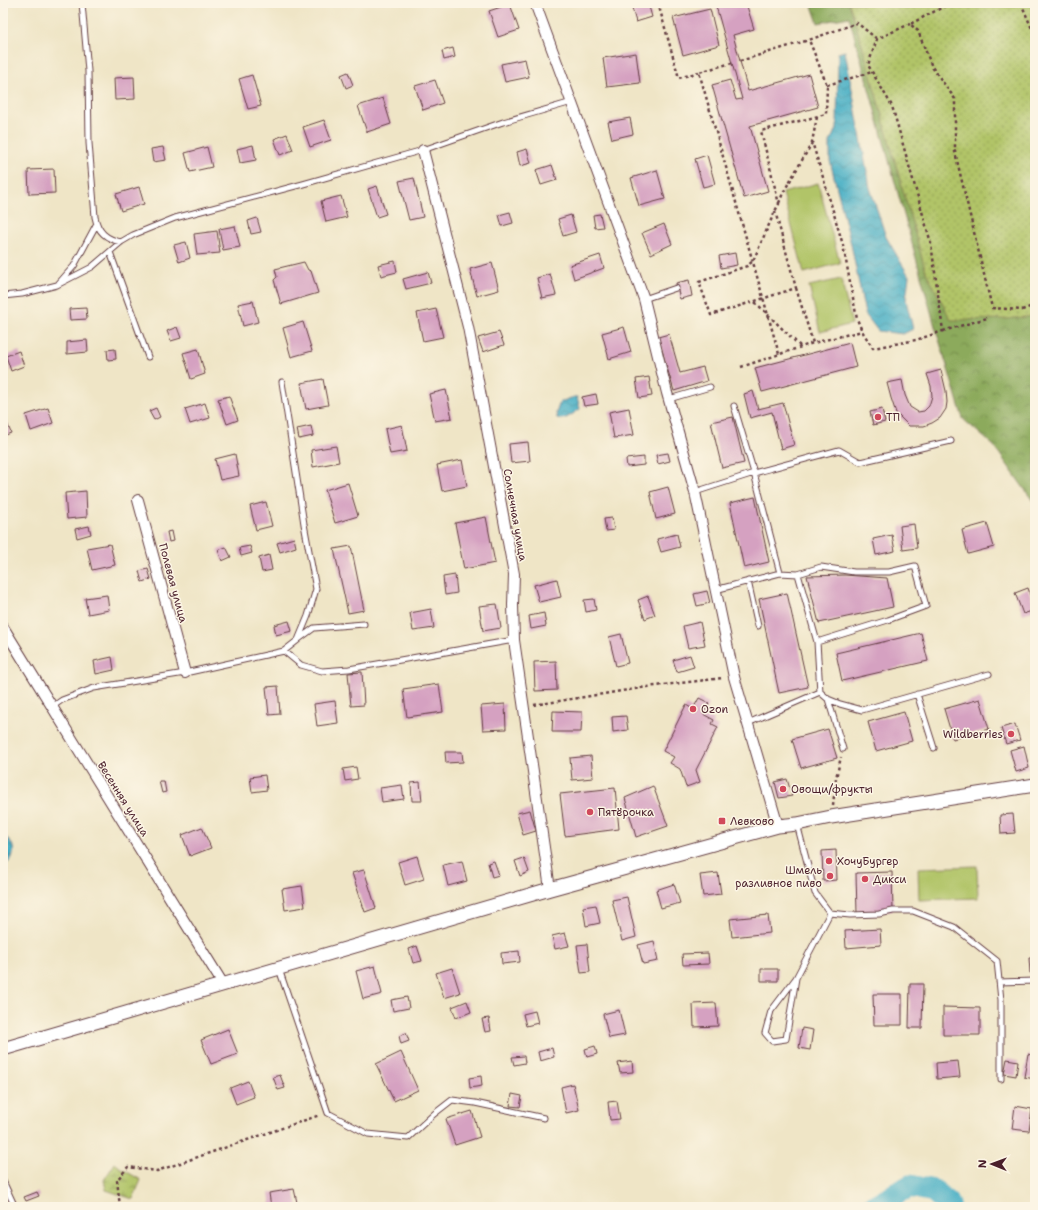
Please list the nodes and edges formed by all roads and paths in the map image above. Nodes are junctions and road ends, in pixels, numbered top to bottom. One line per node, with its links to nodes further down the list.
1 (82, 3): 21 (lane)
2 (535, 3): 15 (street)
3 (658, 3): 12 (path)
4 (951, 3): 6 (path)
5 (1021, 3): 7 (path)
6 (910, 24): 8 (path); 32 (path)
7 (1035, 36)
8 (877, 39): 9 (path); 13 (path)
9 (809, 40): 10 (path); 14 (path)
10 (740, 61)
11 (732, 63): 12 (path)
12 (699, 72): 24 (path)
13 (872, 72): 14 (path); 36 (path)
14 (827, 85): 16 (path)
15 (572, 102): 18 (lane); 29 (street)
16 (818, 117): 17 (path); 19 (path)
17 (812, 142): 19 (path); 35 (path)
18 (423, 150): 22 (lane); 58 (street, Солнечная улица)
19 (779, 204): 20 (path)
20 (775, 211): 24 (path); 27 (path)
21 (96, 225): 22 (lane); 25 (lane)
22 (121, 242): 23 (lane)
23 (110, 252): 25 (lane); 40 (lane)
24 (753, 261): 30 (path); 31 (path)
25 (57, 285): 28 (lane)
26 (676, 288): 29 (lane)
27 (796, 288): 30 (path); 37 (path)
28 (3, 296)
29 (644, 299): 44 (street)
30 (764, 299): 31 (path); 33 (path)
31 (755, 302): 33 (path)
32 (1035, 305)
33 (768, 314): 38 (path); 39 (path)
34 (987, 318): 36 (path)
35 (862, 331): 36 (path); 37 (path)
36 (943, 331)
37 (813, 343): 38 (path)
38 (801, 347): 39 (path)
39 (779, 354): 41 (path)
40 (148, 357)
41 (741, 367)
42 (282, 382): 57 (lane)
43 (710, 387): 44 (lane)
44 (669, 400): 48 (street)
45 (734, 406): 47 (lane)
46 (951, 441): 47 (lane)
47 (754, 473): 48 (lane); 50 (lane)
48 (694, 492): 53 (street)
49 (138, 500): 61 (street, Полевая улица)
50 (780, 573): 51 (lane); 52 (lane)
51 (798, 574): 59 (lane); 59 (lane)
52 (748, 581): 53 (lane); 55 (lane)
53 (715, 590): 63 (street)
54 (364, 624): 57 (lane)
55 (758, 626)
56 (3, 627): 67 (street, Весенняя улица)
57 (298, 640): 60 (lane)
58 (514, 640): 60 (lane); 68 (street, Солнечная улица)
59 (817, 642): 64 (lane)
60 (284, 651): 61 (lane)
61 (185, 673): 67 (lane)
62 (989, 674): 65 (lane)
63 (734, 677): 68 (path); 69 (street)
64 (820, 692): 66 (lane); 69 (lane)
65 (917, 694): 66 (lane); 70 (lane)
66 (828, 699): 71 (lane)
67 (52, 707): 82 (street, Весенняя улица)
68 (524, 707): 76 (street, Солнечная улица)
69 (748, 723): 75 (street)
70 (934, 748)
71 (843, 749): 73 (path)
72 (1035, 785): 73 (street)
73 (831, 817): 74 (street)
74 (797, 824): 75 (street); 77 (lane)
75 (778, 826): 76 (street)
76 (550, 889): 78 (street)
77 (830, 913): 79 (lane); 81 (lane)
78 (278, 968): 82 (street); 85 (lane)
79 (796, 978): 79 (lane)
80 (1035, 981): 81 (lane)
81 (999, 982): 84 (lane)
82 (222, 984): 83 (street)
83 (3, 1049)
84 (1001, 1079)
85 (328, 1113): 86 (lane); 89 (path)
86 (544, 1118)
87 (3, 1181): 88 (lane)
88 (15, 1207)
89 (120, 1207)

